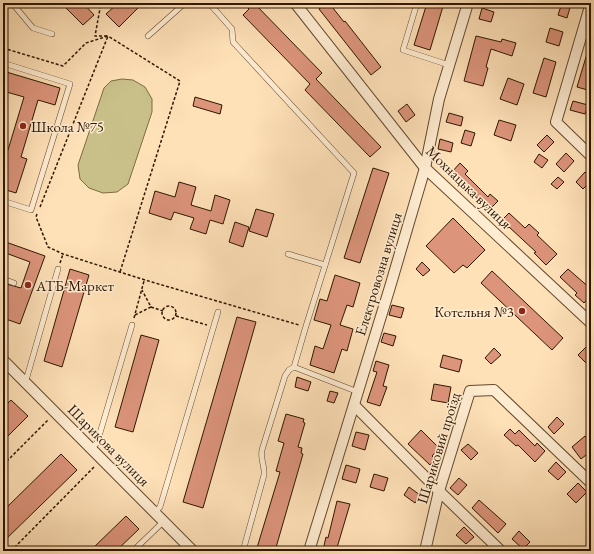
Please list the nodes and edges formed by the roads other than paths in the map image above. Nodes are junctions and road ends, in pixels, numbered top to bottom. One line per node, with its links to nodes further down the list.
1 (12, 3): 8 (lane)
2 (185, 3): 9 (lane)
3 (209, 3): 16 (lane)
4 (295, 3): 13 (street, Мохнацька вулиця)
5 (417, 3): 11 (lane)
6 (468, 3): 11 (street, Електровозна вулиця)
7 (591, 3): 12 (street)
8 (52, 34)
9 (148, 36)
10 (3, 63): 14 (lane)
11 (449, 65): 13 (street, Електровозна вулиця)
12 (591, 156)
13 (424, 168): 21 (street, Мохнацька вулиця); 26 (street, Електровозна вулиця)
14 (3, 201)
15 (288, 254): 16 (lane)
16 (325, 265): 24 (lane)
17 (58, 269): 25 (lane)
18 (3, 279): 19 (lane)
19 (14, 283)
20 (218, 312): 31 (lane)
21 (591, 323)
22 (132, 325): 28 (lane)
23 (3, 360): 25 (street, Шарикова вулиця)
24 (294, 367): 26 (lane); 35 (lane)
25 (24, 381): 28 (street, Шарикова вулиця)
26 (358, 392): 27 (street, Електровозна вулиця)
27 (354, 404): 30 (street); 36 (street, Електровозна вулиця)
28 (91, 448): 31 (street, Шарикова вулиця)
29 (591, 483): 30 (street, Шариковий проїзд)
30 (439, 491): 37 (street, Шариковий проїзд); 38 (street)
31 (155, 512): 32 (street, Шарикова вулиця)
32 (164, 521): 33 (lane); 34 (street, Шарикова вулиця)
33 (133, 551)
34 (193, 551)
35 (242, 551)
36 (309, 551)
37 (425, 551)
38 (501, 551)

